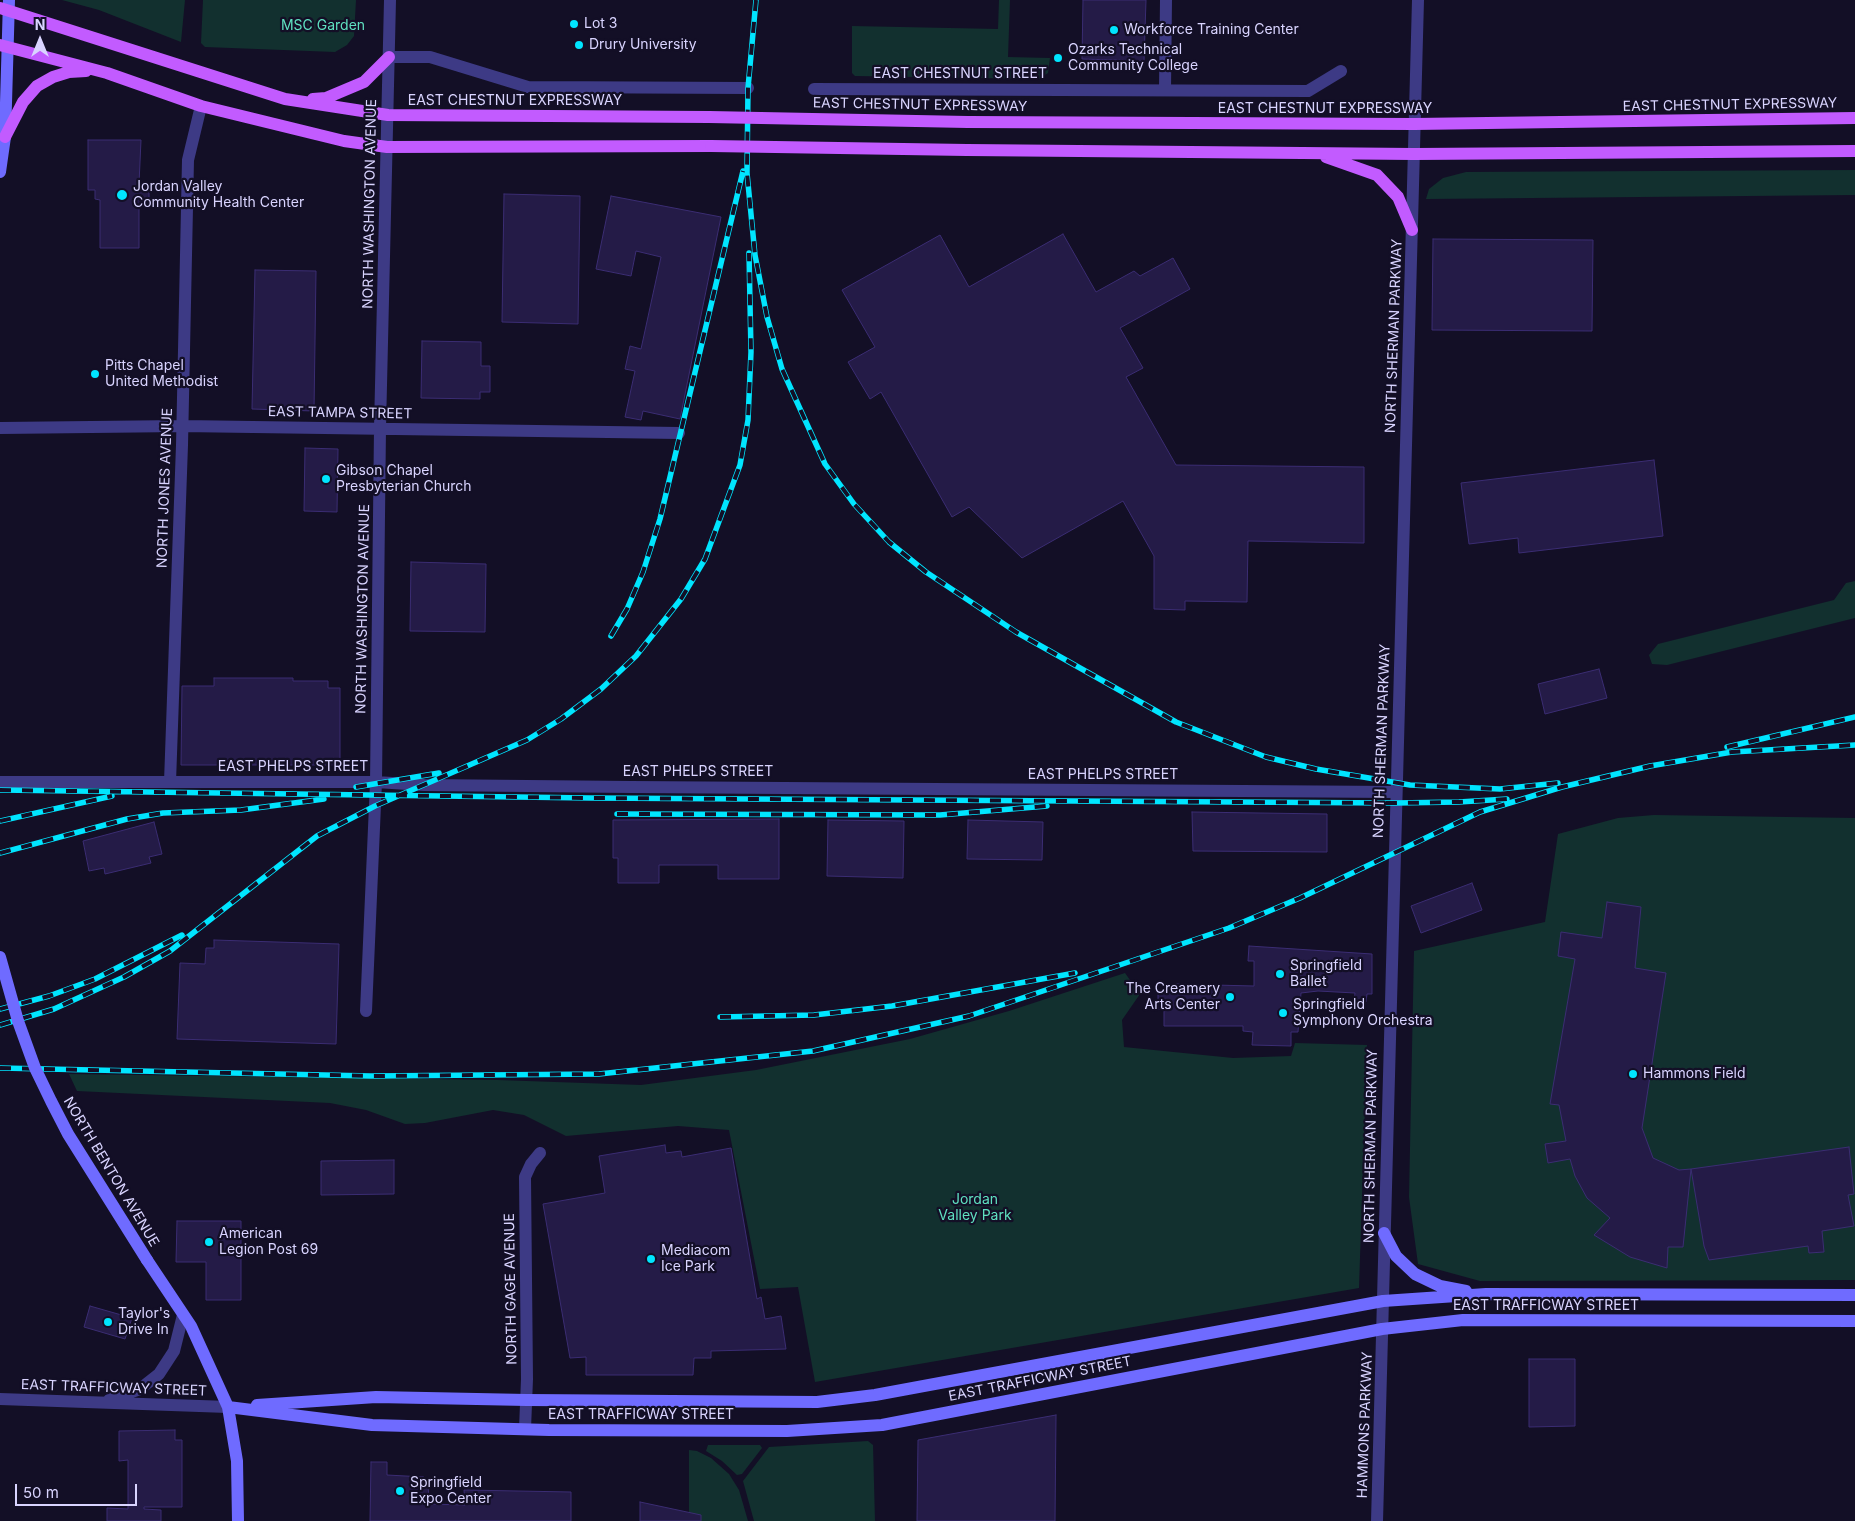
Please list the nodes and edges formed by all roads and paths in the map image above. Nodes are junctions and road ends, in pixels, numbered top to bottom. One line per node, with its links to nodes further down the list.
1 (390, 0): 6 (street, NORTH WASHINGTON AVENUE)
2 (1166, 0): 11 (street)
3 (1418, 0): 16 (street, NORTH SHERMAN PARKWAY)
4 (6, 6): 5 (main road); 12 (main road, EAST CHESTNUT EXPRESSWAY)
5 (4, 46): 7 (main road); 17 (main road)
6 (389, 57): 9 (street); 12 (main road); 14 (street, NORTH WASHINGTON AVENUE)
7 (96, 70): 13 (main road); 17 (main road)
8 (1341, 71): 11 (street, EAST CHESTNUT STREET)
9 (748, 88)
10 (814, 89): 11 (street, EAST CHESTNUT STREET)
11 (1165, 90)
12 (285, 99): 14 (main road, EAST CHESTNUT EXPRESSWAY)
13 (201, 106): 18 (main road); 24 (street, NORTH JONES AVENUE)
14 (388, 115): 16 (main road, EAST CHESTNUT EXPRESSWAY, bridge); 18 (street, NORTH WASHINGTON AVENUE)
15 (1855, 118): 16 (main road, EAST CHESTNUT EXPRESSWAY)
16 (1414, 124): 21 (street, NORTH SHERMAN PARKWAY)
17 (5, 137): 22 (main road)
18 (387, 147): 20 (main road, bridge); 26 (street, NORTH WASHINGTON AVENUE)
19 (1855, 150): 21 (main road)
20 (1316, 154): 21 (main road); 23 (main road)
21 (1414, 154): 23 (street, NORTH SHERMAN PARKWAY)
22 (0, 172)
23 (1412, 230): 31 (street, NORTH SHERMAN PARKWAY)
24 (182, 426): 25 (street, EAST TAMPA STREET); 26 (street, EAST TAMPA STREET); 29 (street, NORTH JONES AVENUE)
25 (0, 428)
26 (380, 428): 27 (street, EAST TAMPA STREET); 30 (street, NORTH WASHINGTON AVENUE)
27 (679, 433)
28 (0, 782): 29 (street, EAST PHELPS STREET)
29 (170, 782): 30 (street, EAST PHELPS STREET)
30 (376, 782): 31 (street, EAST PHELPS STREET); 33 (street, NORTH WASHINGTON AVENUE)
31 (1396, 792): 35 (street, NORTH SHERMAN PARKWAY)
32 (0, 957): 39 (main road, NORTH BENTON AVENUE, bridge)
33 (366, 1011)
34 (540, 1153): 43 (street, NORTH GAGE AVENUE)
35 (1384, 1233): 36 (main road); 38 (street, NORTH SHERMAN PARKWAY)
36 (1486, 1294): 37 (main road, EAST TRAFFICWAY STREET); 38 (main road, EAST TRAFFICWAY STREET)
37 (1855, 1295)
38 (1383, 1301): 41 (street, NORTH SHERMAN PARKWAY); 43 (main road, EAST TRAFFICWAY STREET)
39 (183, 1315): 44 (street); 45 (main road, NORTH BENTON AVENUE)
40 (1855, 1321): 41 (main road, EAST TRAFFICWAY STREET)
41 (1382, 1329): 46 (main road, EAST TRAFFICWAY STREET); 48 (street, HAMMONS PARKWAY)
42 (0, 1399): 44 (street, EAST TRAFFICWAY STREET)
43 (527, 1400): 45 (main road, EAST TRAFFICWAY STREET); 46 (street, NORTH GAGE AVENUE)
44 (102, 1403): 45 (street, EAST TRAFFICWAY STREET)
45 (228, 1408): 46 (main road, EAST TRAFFICWAY STREET); 47 (main road, NORTH BENTON AVENUE)
46 (525, 1429)
47 (238, 1521)
48 (1377, 1521)

